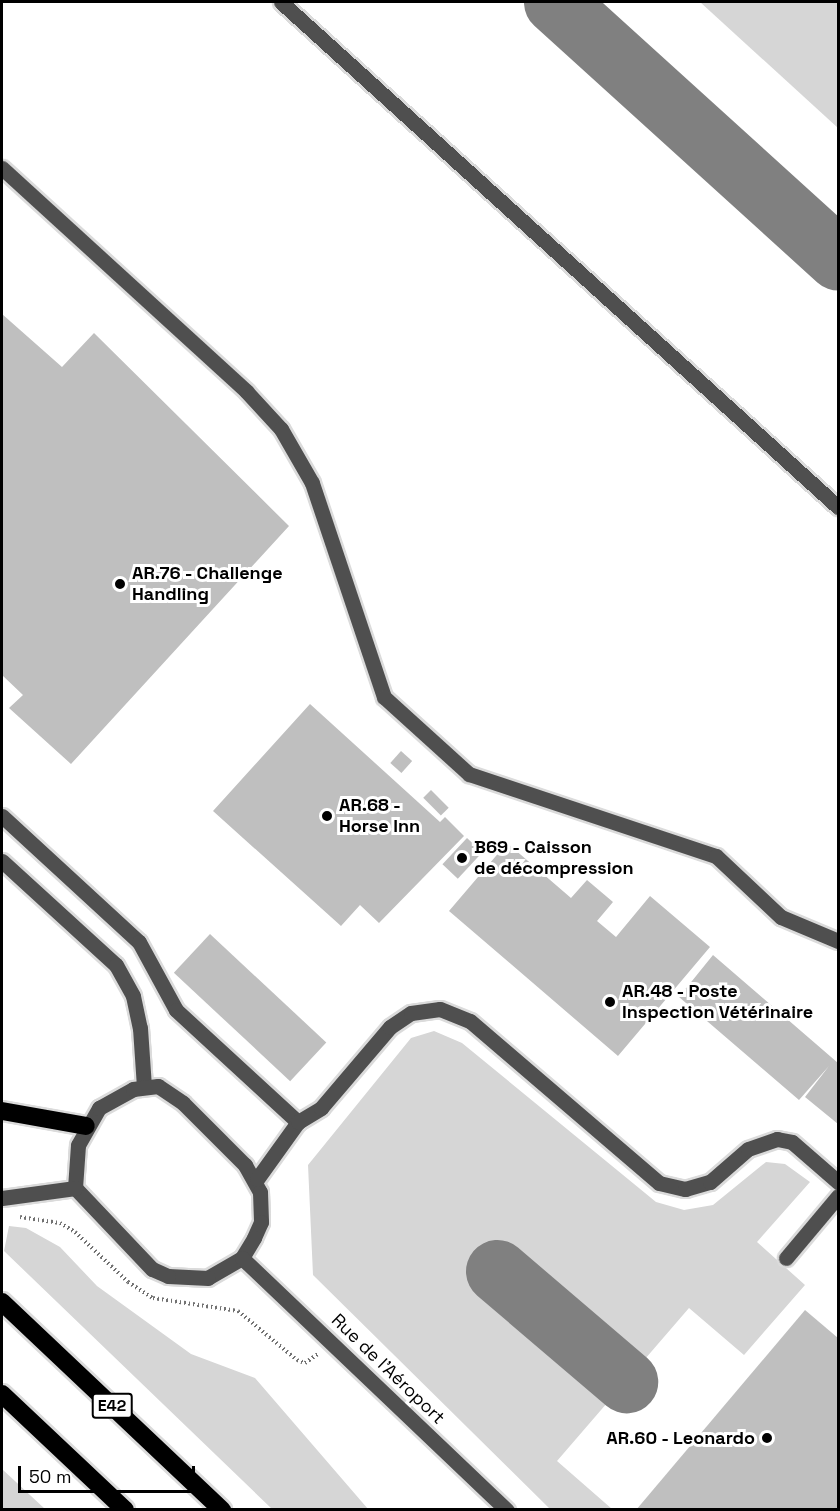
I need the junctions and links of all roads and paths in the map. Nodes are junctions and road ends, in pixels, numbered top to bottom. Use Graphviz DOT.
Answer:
graph roads {
  1 [pos="281,2"];
  2 [pos="2,168"];
  3 [pos="838,507"];
  4 [pos="2,816"];
  5 [pos="2,861"];
  6 [pos="838,941"];
  7 [pos="144,1086"];
  8 [pos="2,1111"];
  9 [pos="298,1122"];
  10 [pos="86,1126"];
  11 [pos="257,1179"];
  12 [pos="838,1182"];
  13 [pos="75,1188"];
  14 [pos="838,1196"];
  15 [pos="2,1198"];
  16 [pos="242,1258"];
  17 [pos="786,1258"];
  18 [pos="2,1302"];
  19 [pos="2,1394"];
  20 [pos="2,1406"];
  21 [pos="23,1414"];
  22 [pos="125,1509"];
  23 [pos="222,1509"];
  24 [pos="507,1509"];
  1 -- 3 [label="street"];
  2 -- 6 [label="street"];
  4 -- 9 [label="street"];
  5 -- 7 [label="street"];
  7 -- 10 [label="street"];
  7 -- 11 [label="street"];
  8 -- 10 [label="highway"];
  9 -- 11 [label="street"];
  9 -- 12 [label="street"];
  10 -- 13 [label="street"];
  11 -- 16 [label="street"];
  13 -- 15 [label="street"];
  13 -- 16 [label="street"];
  14 -- 17 [label="street"];
  16 -- 24 [label="street, Rue de l'Aéroport"];
  18 -- 23 [label="highway, E42"];
  19 -- 21 [label="highway"];
  20 -- 21 [label="highway"];
  21 -- 22 [label="highway"];
}
